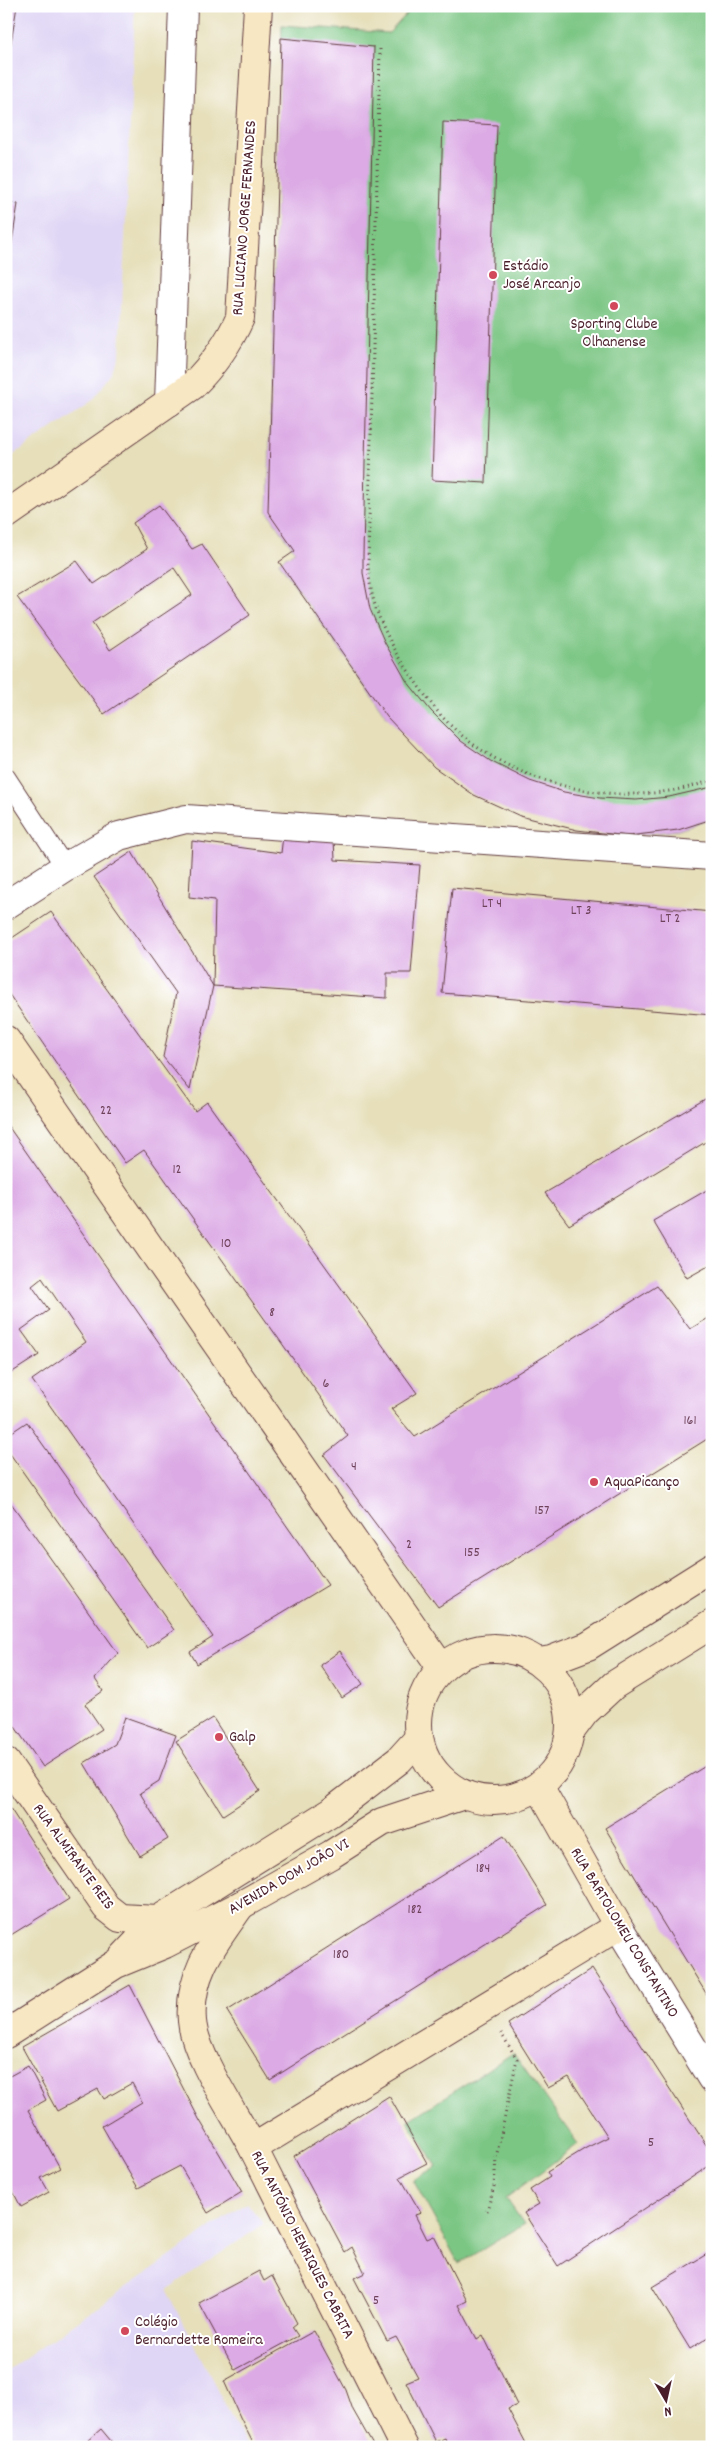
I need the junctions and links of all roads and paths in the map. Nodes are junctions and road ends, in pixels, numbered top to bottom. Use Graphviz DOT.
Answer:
graph roads {
  1 [pos="183,6"];
  2 [pos="258,6"];
  3 [pos="380,49"];
  4 [pos="169,402"];
  5 [pos="6,515"];
  6 [pos="6,777"];
  7 [pos="712,780"];
  8 [pos="712,856"];
  9 [pos="65,867"];
  10 [pos="6,905"];
  11 [pos="6,1040"];
  12 [pos="712,1568"];
  13 [pos="712,1624"];
  14 [pos="539,1662"];
  15 [pos="442,1667"];
  16 [pos="570,1732"];
  17 [pos="418,1739"];
  18 [pos="6,1762"];
  19 [pos="540,1786"];
  20 [pos="464,1795"];
  21 [pos="240,1905"];
  22 [pos="158,1920"];
  23 [pos="618,1926"];
  24 [pos="116,1964"];
  25 [pos="484,2008"];
  26 [pos="6,2034"];
  27 [pos="712,2079"];
  28 [pos="253,2148"];
  29 [pos="486,2211"];
  30 [pos="404,2447"];
  1 -- 4 [label="street"];
  2 -- 4 [label="street, RUA LUCIANO JORGE FERNANDES"];
  3 -- 7 [label="path"];
  4 -- 5 [label="street, RUA LUCIANO JORGE FERNANDES"];
  6 -- 9 [label="lane"];
  8 -- 9 [label="street"];
  9 -- 10 [label="street"];
  11 -- 15 [label="street"];
  12 -- 14 [label="street"];
  13 -- 16 [label="street"];
  14 -- 15 [label="street"];
  14 -- 16 [label="street"];
  15 -- 17 [label="street"];
  16 -- 19 [label="street"];
  17 -- 20 [label="street"];
  17 -- 22 [label="street, AVENIDA DOM JOÃO VI"];
  18 -- 22 [label="street, RUA ALMIRANTE REIS"];
  19 -- 20 [label="street"];
  19 -- 23 [label="street, RUA BARTOLOMEU CONSTANTINO"];
  20 -- 21 [label="street, AVENIDA DOM JOÃO VI"];
  21 -- 24 [label="street, AVENIDA DOM JOÃO VI"];
  21 -- 28 [label="street, RUA ANTÓNIO HENRIQUES CABRITA"];
  22 -- 24 [label="street, AVENIDA DOM JOÃO VI"];
  23 -- 25 [label="street"];
  23 -- 27 [label="street, RUA BARTOLOMEU CONSTANTINO"];
  24 -- 26 [label="street, AVENIDA DOM JOÃO VI"];
  25 -- 28 [label="street"];
  25 -- 29 [label="path"];
  28 -- 30 [label="street, RUA ANTÓNIO HENRIQUES CABRITA"];
}
